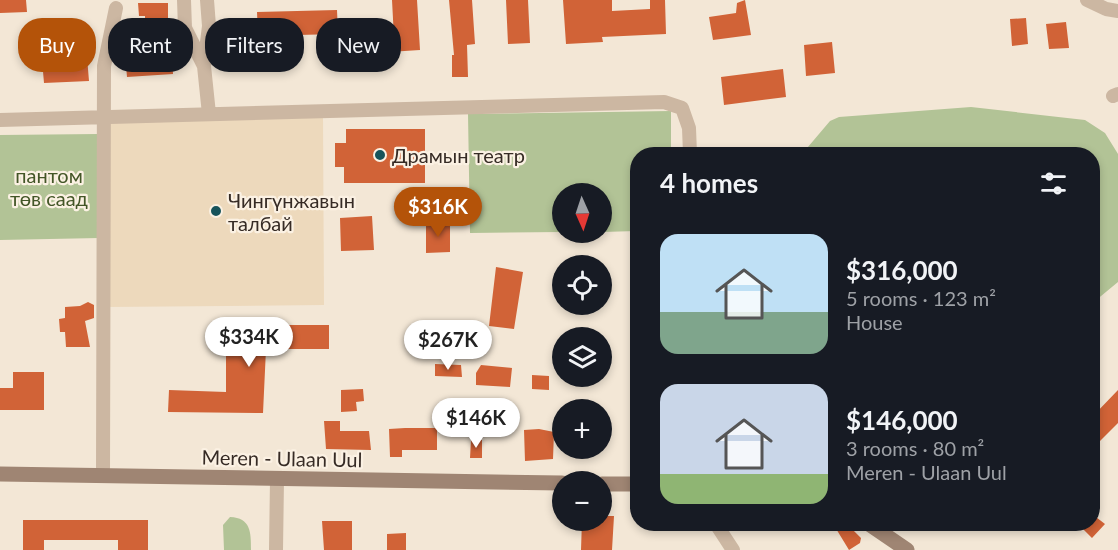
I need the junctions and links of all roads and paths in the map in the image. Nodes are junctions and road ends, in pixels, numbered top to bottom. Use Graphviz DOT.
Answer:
graph roads {
  1 [pos="184,0"];
  2 [pos="207,0"];
  3 [pos="1087,0"];
  4 [pos="116,8"];
  5 [pos="1118,11"];
  6 [pos="204,66"];
  7 [pos="209,114"];
  8 [pos="104,117"];
  9 [pos="0,120"];
  10 [pos="690,147"];
  11 [pos="0,474"];
  12 [pos="103,475"];
  13 [pos="277,480"];
  14 [pos="552,483"];
  15 [pos="612,484"];
  16 [pos="630,484"];
  17 [pos="721,531"];
  18 [pos="879,531"];
  19 [pos="276,550"];
  20 [pos="733,550"];
  21 [pos="907,550"];
  1 -- 6 [label="street"];
  2 -- 6 [label="street"];
  3 -- 5 [label="street"];
  4 -- 8 [label="street"];
  6 -- 7 [label="street"];
  7 -- 8 [label="street"];
  7 -- 10 [label="street"];
  8 -- 9 [label="street"];
  8 -- 12 [label="street"];
  11 -- 12 [label="street, Meren - Ulaan Uul"];
  12 -- 13 [label="street, Meren - Ulaan Uul"];
  13 -- 14 [label="street, Meren - Ulaan Uul"];
  13 -- 19 [label="street"];
  15 -- 16 [label="street"];
  17 -- 20 [label="street"];
  18 -- 21 [label="street"];
}
